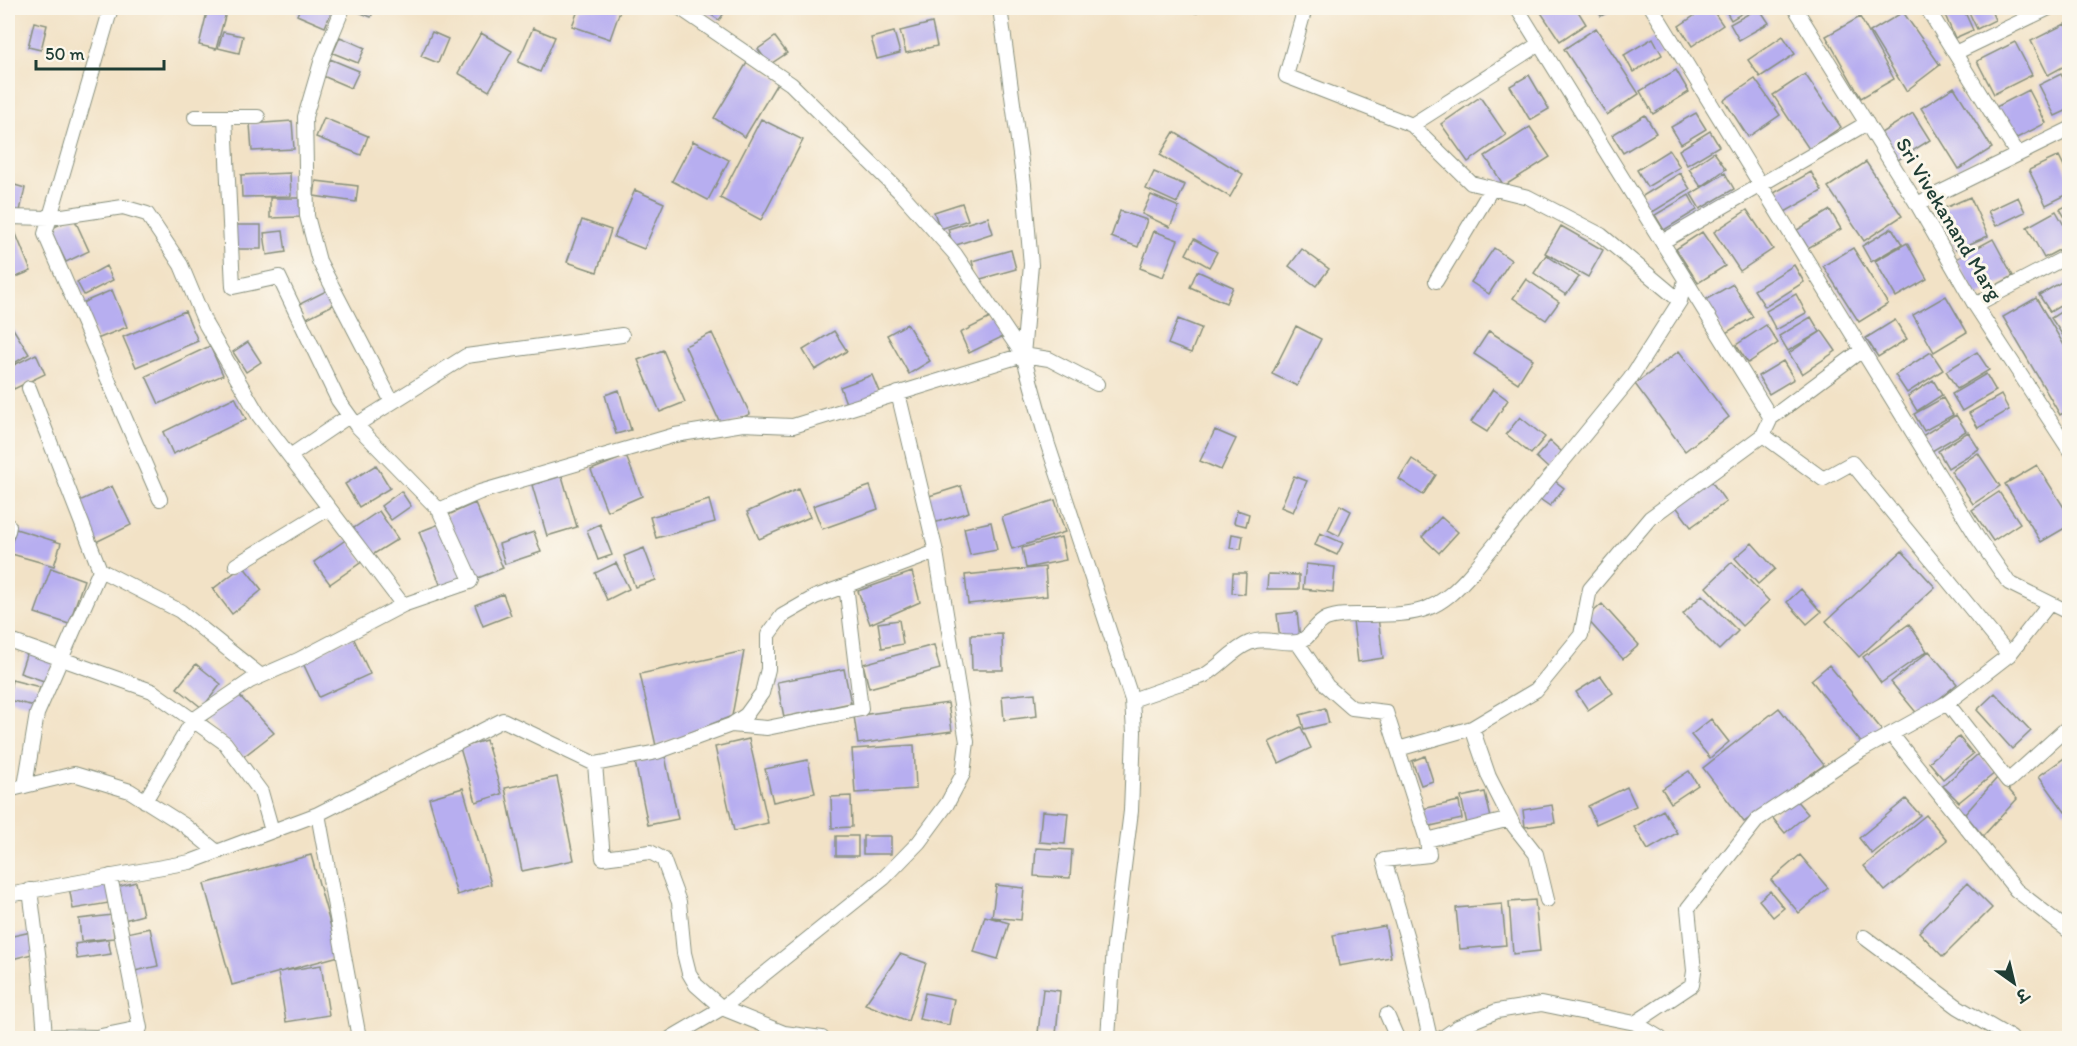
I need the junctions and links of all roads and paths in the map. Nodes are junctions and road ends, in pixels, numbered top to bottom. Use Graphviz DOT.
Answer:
graph roads {
  1 [pos="111,8"];
  2 [pos="343,8"];
  3 [pos="680,8"];
  4 [pos="1000,8"];
  5 [pos="1305,8"];
  6 [pos="1517,8"];
  7 [pos="1652,8"];
  8 [pos="1795,8"];
  9 [pos="1927,8"];
  10 [pos="2049,8"];
  11 [pos="1539,44"];
  12 [pos="1955,53"];
  13 [pos="195,117"];
  14 [pos="225,117"];
  15 [pos="258,117"];
  16 [pos="1867,123"];
  17 [pos="1412,125"];
  18 [pos="2070,129"];
  19 [pos="2017,154"];
  20 [pos="1761,185"];
  21 [pos="1492,188"];
  22 [pos="1917,204"];
  23 [pos="8,217"];
  24 [pos="49,218"];
  25 [pos="1662,242"];
  26 [pos="2070,255"];
  27 [pos="1686,280"];
  28 [pos="1436,281"];
  29 [pos="1680,301"];
  30 [pos="1975,305"];
  31 [pos="622,335"];
  32 [pos="1862,350"];
  33 [pos="1023,355"];
  34 [pos="1097,384"];
  35 [pos="29,388"];
  36 [pos="898,393"];
  37 [pos="392,402"];
  38 [pos="1771,418"];
  39 [pos="353,421"];
  40 [pos="1763,435"];
  41 [pos="2070,451"];
  42 [pos="290,456"];
  43 [pos="159,498"];
  44 [pos="329,508"];
  45 [pos="439,510"];
  46 [pos="936,552"];
  47 [pos="236,565"];
  48 [pos="100,570"];
  49 [pos="846,585"];
  50 [pos="2049,604"];
  51 [pos="403,605"];
  52 [pos="2070,613"];
  53 [pos="8,640"];
  54 [pos="1297,642"];
  55 [pos="2009,655"];
  56 [pos="62,658"];
  57 [pos="261,676"];
  58 [pos="1132,700"];
  59 [pos="1947,703"];
  60 [pos="193,720"];
  61 [pos="731,725"];
  62 [pos="1472,728"];
  63 [pos="2070,729"];
  64 [pos="1892,735"];
  65 [pos="1398,749"];
  66 [pos="594,764"];
  67 [pos="25,786"];
  68 [pos="8,790"];
  69 [pos="145,801"];
  70 [pos="318,814"];
  71 [pos="1510,819"];
  72 [pos="272,831"];
  73 [pos="1427,840"];
  74 [pos="217,852"];
  75 [pos="110,876"];
  76 [pos="30,890"];
  77 [pos="8,894"];
  78 [pos="1547,900"];
  79 [pos="2070,932"];
  80 [pos="1864,937"];
  81 [pos="722,1008"];
  82 [pos="1387,1015"];
  83 [pos="1635,1023"];
  84 [pos="45,1037"];
  85 [pos="359,1038"];
  86 [pos="671,1038"];
  87 [pos="822,1038"];
  88 [pos="1108,1038"];
  89 [pos="1397,1038"];
  90 [pos="1430,1038"];
  91 [pos="1442,1038"];
  92 [pos="1660,1038"];
  93 [pos="2011,1038"];
  1 -- 24 [label="street"];
  2 -- 37 [label="street"];
  3 -- 33 [label="street"];
  4 -- 33 [label="street"];
  5 -- 17 [label="street"];
  6 -- 11 [label="street"];
  7 -- 20 [label="street"];
  8 -- 16 [label="street, Sri Vivekanand Marg"];
  9 -- 12 [label="street"];
  10 -- 12 [label="street"];
  11 -- 17 [label="street"];
  11 -- 25 [label="street"];
  12 -- 19 [label="street"];
  13 -- 14 [label="street"];
  14 -- 15 [label="street"];
  14 -- 39 [label="street"];
  16 -- 20 [label="street"];
  16 -- 22 [label="street, Sri Vivekanand Marg"];
  17 -- 21 [label="street"];
  18 -- 19 [label="street"];
  19 -- 22 [label="street"];
  20 -- 25 [label="street"];
  20 -- 32 [label="street"];
  21 -- 28 [label="street"];
  21 -- 29 [label="street"];
  22 -- 30 [label="street, Sri Vivekanand Marg"];
  23 -- 24 [label="street"];
  24 -- 42 [label="street"];
  24 -- 43 [label="street"];
  25 -- 27 [label="street"];
  26 -- 30 [label="street"];
  27 -- 29 [label="street"];
  27 -- 38 [label="street"];
  29 -- 54 [label="street"];
  30 -- 41 [label="street, Sri Vivekanand Marg"];
  31 -- 37 [label="street"];
  32 -- 38 [label="street"];
  32 -- 50 [label="street"];
  33 -- 34 [label="street"];
  33 -- 36 [label="street"];
  33 -- 58 [label="street"];
  35 -- 48 [label="street"];
  36 -- 45 [label="street"];
  36 -- 46 [label="street"];
  37 -- 39 [label="street"];
  38 -- 40 [label="street"];
  39 -- 42 [label="street"];
  39 -- 45 [label="street"];
  40 -- 55 [label="street"];
  40 -- 62 [label="street"];
  42 -- 44 [label="street"];
  44 -- 47 [label="street"];
  44 -- 51 [label="street"];
  45 -- 51 [label="street"];
  46 -- 49 [label="street"];
  46 -- 81 [label="street"];
  48 -- 56 [label="street"];
  48 -- 57 [label="street"];
  49 -- 61 [label="street"];
  49 -- 61 [label="street"];
  50 -- 52 [label="street"];
  50 -- 55 [label="street"];
  51 -- 57 [label="street"];
  53 -- 56 [label="street"];
  54 -- 58 [label="street"];
  54 -- 65 [label="street"];
  55 -- 59 [label="street"];
  56 -- 60 [label="street"];
  56 -- 67 [label="street"];
  57 -- 60 [label="street"];
  58 -- 88 [label="street"];
  59 -- 63 [label="street"];
  59 -- 64 [label="street"];
  60 -- 69 [label="street"];
  60 -- 72 [label="street"];
  61 -- 66 [label="street"];
  62 -- 65 [label="street"];
  62 -- 71 [label="street"];
  64 -- 79 [label="street"];
  64 -- 83 [label="street"];
  65 -- 73 [label="street"];
  66 -- 70 [label="street"];
  66 -- 81 [label="street"];
  67 -- 68 [label="street"];
  67 -- 69 [label="street"];
  69 -- 74 [label="street"];
  70 -- 72 [label="street"];
  70 -- 85 [label="street"];
  71 -- 73 [label="street"];
  71 -- 78 [label="street"];
  72 -- 74 [label="street"];
  73 -- 90 [label="street"];
  74 -- 75 [label="street"];
  75 -- 76 [label="street"];
  75 -- 84 [label="street"];
  76 -- 77 [label="street"];
  76 -- 84 [label="street"];
  80 -- 93 [label="street"];
  81 -- 86 [label="street"];
  81 -- 87 [label="street"];
  82 -- 89 [label="street"];
  83 -- 91 [label="street"];
  83 -- 92 [label="street"];
}
